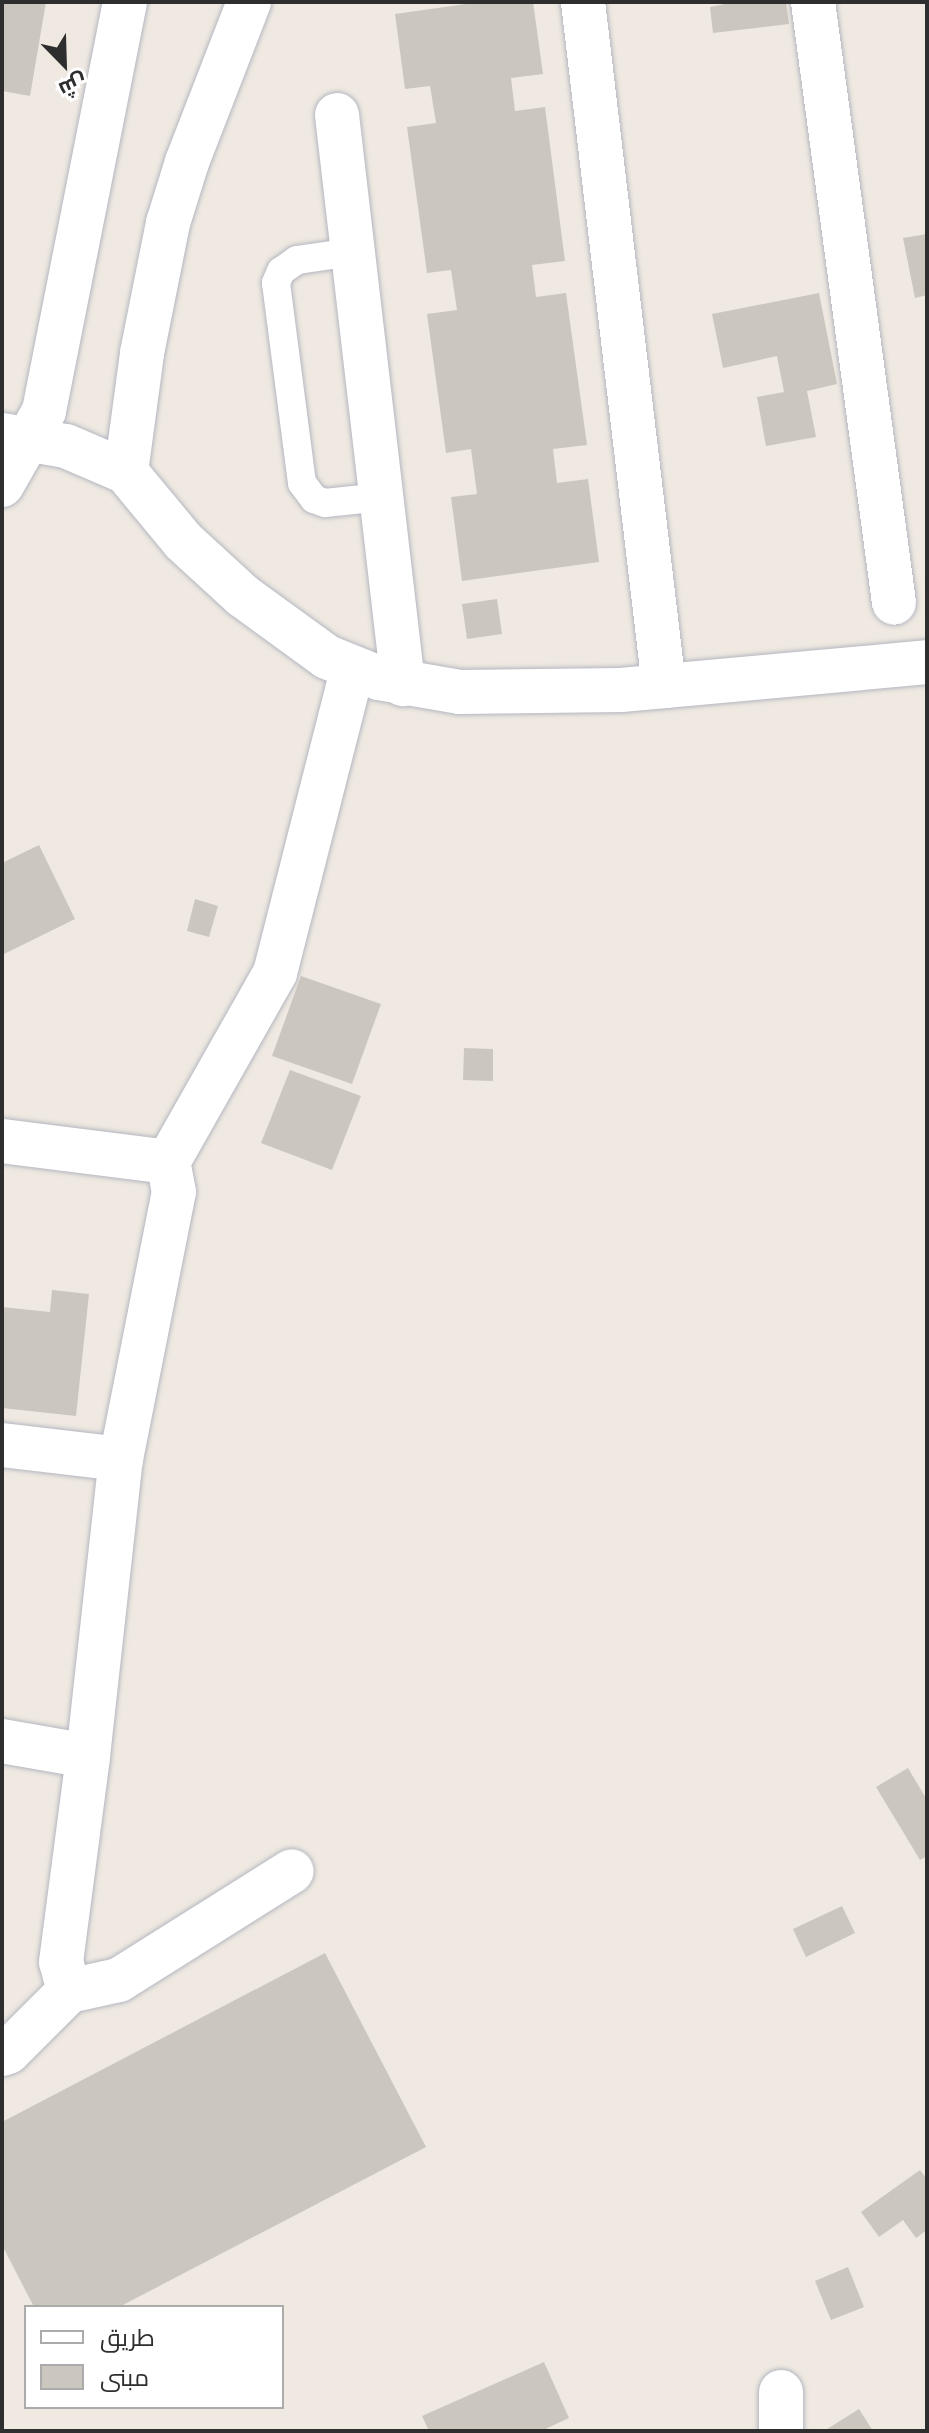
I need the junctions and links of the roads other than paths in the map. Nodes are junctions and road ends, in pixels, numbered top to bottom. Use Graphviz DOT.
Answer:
graph roads {
  1 [pos="125,2"];
  2 [pos="249,2"];
  3 [pos="583,2"];
  4 [pos="813,2"];
  5 [pos="337,115"];
  6 [pos="352,252"];
  7 [pos="16,437"];
  8 [pos="126,472"];
  9 [pos="2,485"];
  10 [pos="382,497"];
  11 [pos="894,603"];
  12 [pos="927,662"];
  13 [pos="353,668"];
  14 [pos="403,684"];
  15 [pos="664,686"];
  16 [pos="2,1141"];
  17 [pos="168,1162"];
  18 [pos="2,1445"];
  19 [pos="121,1459"];
  20 [pos="2,1741"];
  21 [pos="88,1756"];
  22 [pos="292,1871"];
  23 [pos="69,1991"];
  24 [pos="2,2054"];
  1 -- 7 [label="street"];
  2 -- 8 [label="street"];
  3 -- 15 [label="street"];
  4 -- 11 [label="street"];
  5 -- 6 [label="street"];
  6 -- 10 [label="street"];
  6 -- 10 [label="lane"];
  7 -- 8 [label="street"];
  7 -- 9 [label="street"];
  8 -- 13 [label="street"];
  10 -- 14 [label="street"];
  12 -- 15 [label="street"];
  13 -- 14 [label="street"];
  13 -- 17 [label="street"];
  14 -- 15 [label="street"];
  16 -- 17 [label="street"];
  17 -- 19 [label="street"];
  18 -- 19 [label="street"];
  19 -- 21 [label="street"];
  20 -- 21 [label="street"];
  21 -- 23 [label="street"];
  22 -- 23 [label="street"];
  23 -- 24 [label="street"];
}
